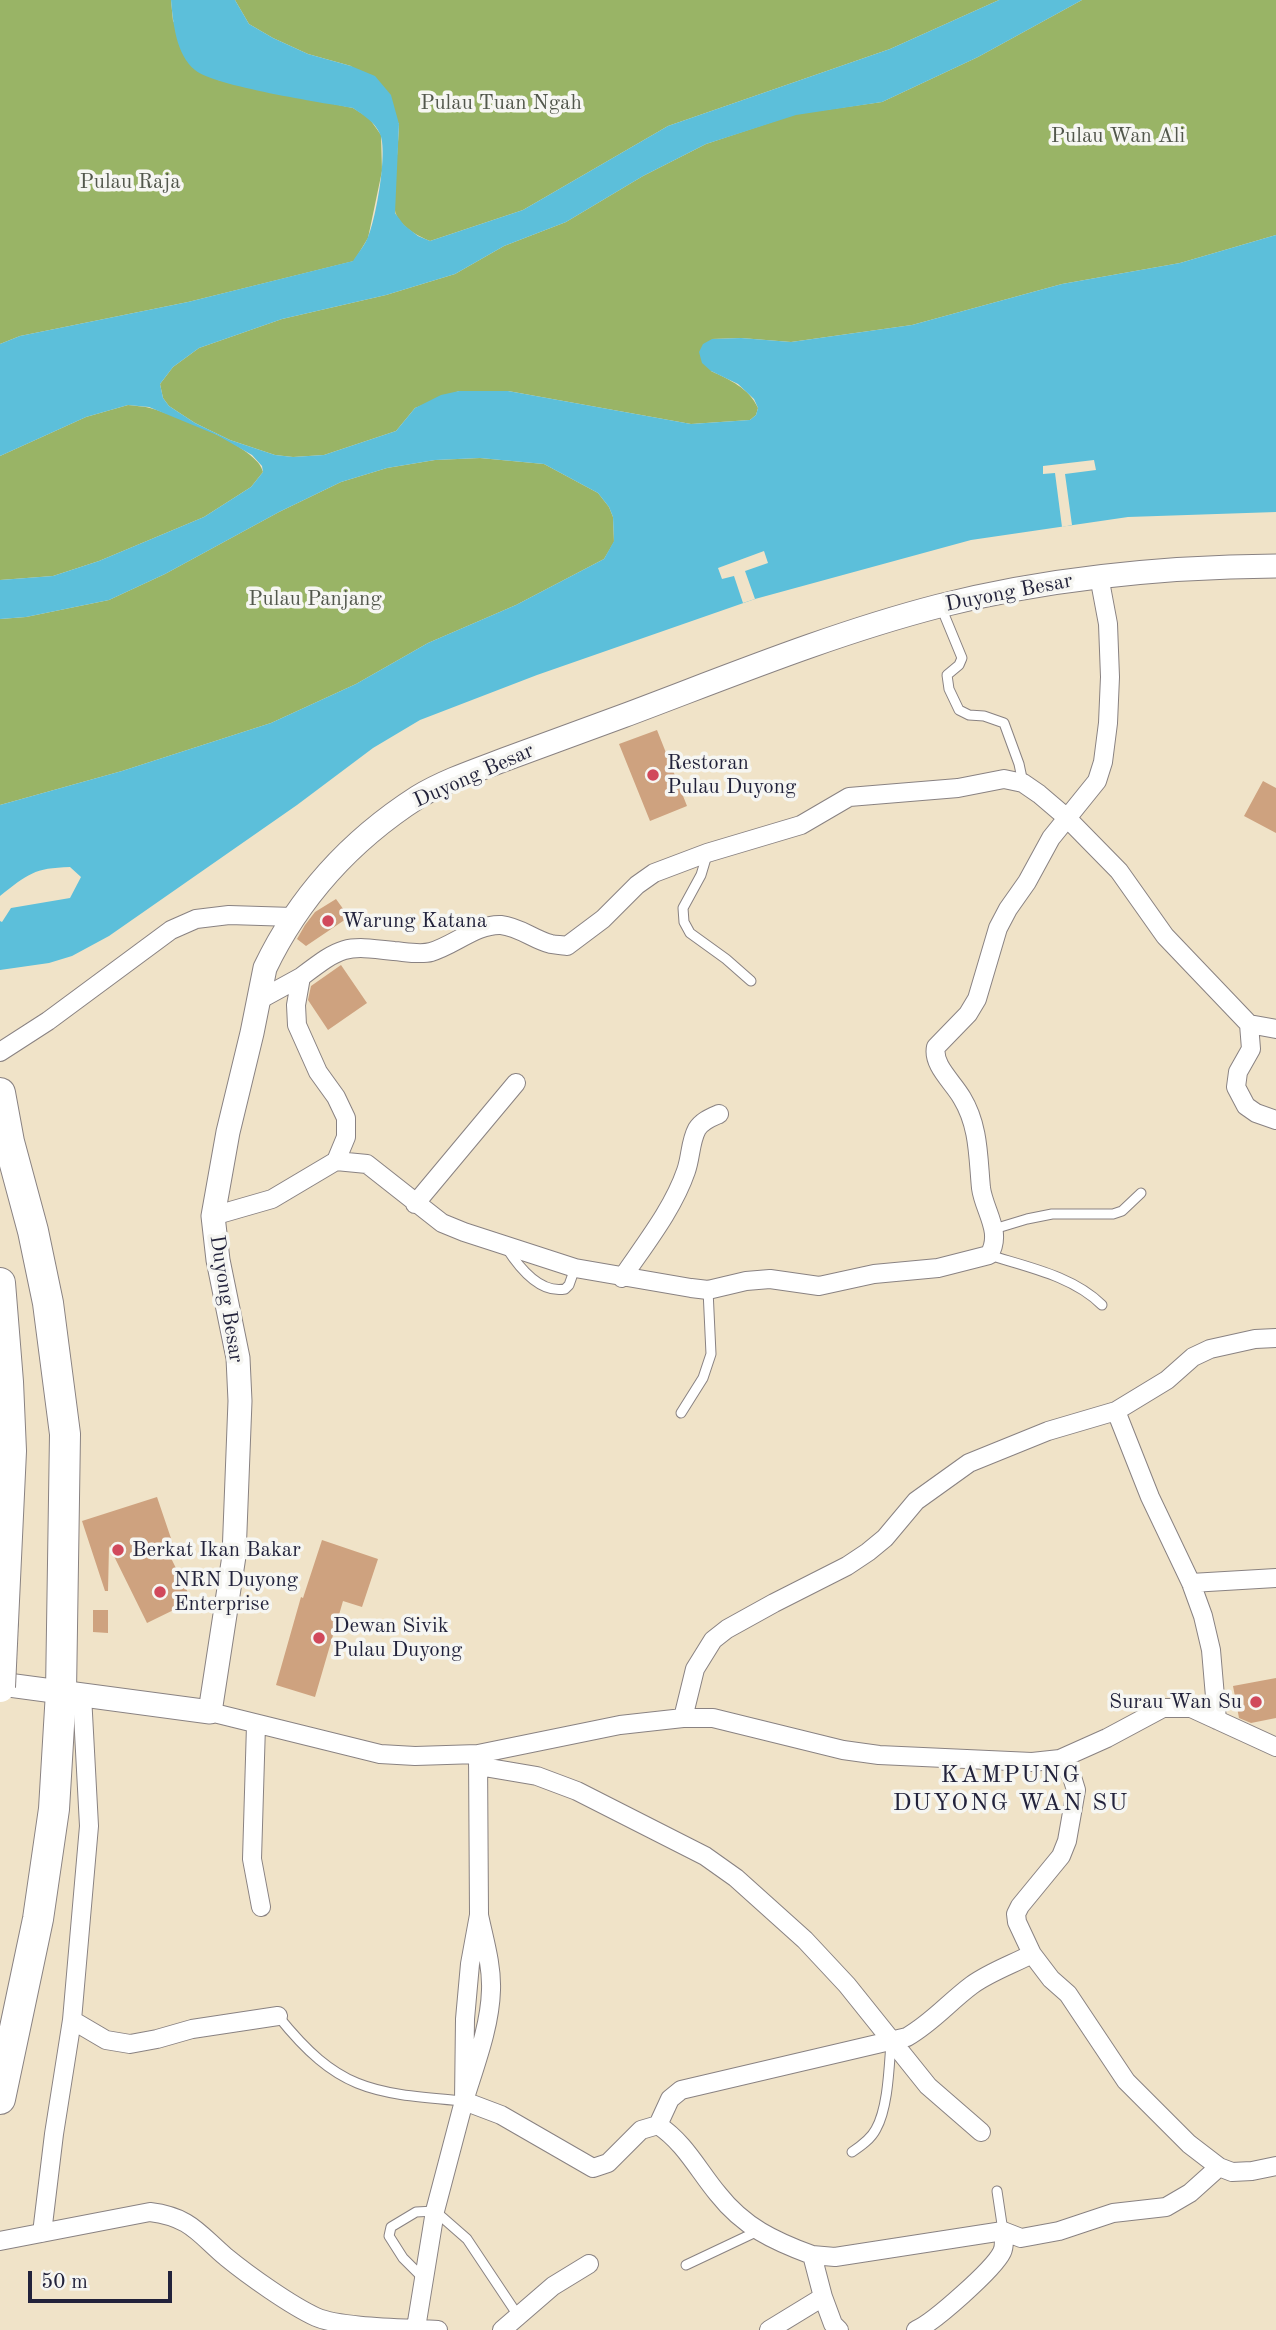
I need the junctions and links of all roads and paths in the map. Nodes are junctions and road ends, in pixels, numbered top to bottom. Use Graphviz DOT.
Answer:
graph roads {
  1 [pos="1276,566"];
  2 [pos="1099,576"];
  3 [pos="941,606"];
  4 [pos="1023,783"];
  5 [pos="1066,817"];
  6 [pos="707,853"];
  7 [pos="293,917"];
  8 [pos="301,977"];
  9 [pos="751,981"];
  10 [pos="259,1000"];
  11 [pos="1249,1024"];
  12 [pos="1276,1029"];
  13 [pos="0,1052"];
  14 [pos="516,1083"];
  15 [pos="0,1093"];
  16 [pos="719,1114"];
  17 [pos="1276,1120"];
  18 [pos="336,1161"];
  19 [pos="1141,1193"];
  20 [pos="415,1204"];
  21 [pos="213,1216"];
  22 [pos="994,1229"];
  23 [pos="505,1246"];
  24 [pos="989,1255"];
  25 [pos="575,1268"];
  26 [pos="622,1278"];
  27 [pos="0,1283"];
  28 [pos="708,1290"];
  29 [pos="1102,1305"];
  30 [pos="1276,1338"];
  31 [pos="1116,1411"];
  32 [pos="681,1413"];
  33 [pos="1276,1578"];
  34 [pos="1191,1583"];
  35 [pos="0,1685"];
  36 [pos="71,1694"];
  37 [pos="210,1712"];
  38 [pos="682,1718"];
  39 [pos="1217,1720"];
  40 [pos="256,1725"];
  41 [pos="1276,1747"];
  42 [pos="1060,1759"];
  43 [pos="478,1760"];
  44 [pos="261,1907"];
  45 [pos="1032,1954"];
  46 [pos="278,2016"];
  47 [pos="72,2020"];
  48 [pos="892,2041"];
  49 [pos="0,2099"];
  50 [pos="464,2101"];
  51 [pos="658,2125"];
  52 [pos="981,2133"];
  53 [pos="852,2152"];
  54 [pos="1276,2166"];
  55 [pos="1219,2167"];
  56 [pos="997,2191"];
  57 [pos="435,2211"];
  58 [pos="758,2231"];
  59 [pos="1003,2231"];
  60 [pos="42,2233"];
  61 [pos="0,2241"];
  62 [pos="812,2255"];
  63 [pos="589,2264"];
  64 [pos="686,2265"];
  65 [pos="425,2280"];
  66 [pos="824,2297"];
  67 [pos="519,2318"];
  68 [pos="416,2329"];
  69 [pos="438,2330"];
  70 [pos="502,2330"];
  71 [pos="769,2330"];
  72 [pos="839,2330"];
  73 [pos="916,2330"];
  1 -- 2 [label="street, Duyong Besar"];
  2 -- 3 [label="street, Duyong Besar"];
  2 -- 5 [label="street"];
  3 -- 4 [label="lane"];
  3 -- 7 [label="street, Duyong Besar"];
  4 -- 5 [label="street"];
  4 -- 6 [label="street"];
  5 -- 11 [label="street"];
  5 -- 22 [label="street"];
  6 -- 8 [label="street"];
  6 -- 9 [label="lane"];
  7 -- 10 [label="street, Duyong Besar"];
  7 -- 13 [label="street"];
  8 -- 10 [label="street"];
  8 -- 18 [label="street"];
  10 -- 21 [label="street, Duyong Besar"];
  11 -- 12 [label="street"];
  11 -- 17 [label="street"];
  14 -- 20 [label="street"];
  15 -- 36 [label="highway"];
  16 -- 26 [label="street"];
  18 -- 20 [label="street"];
  18 -- 21 [label="street"];
  19 -- 22 [label="lane"];
  20 -- 23 [label="street"];
  21 -- 37 [label="street, Duyong Besar"];
  22 -- 24 [label="street"];
  23 -- 25 [label="street"];
  23 -- 25 [label="lane"];
  24 -- 28 [label="street"];
  24 -- 29 [label="lane"];
  25 -- 26 [label="street"];
  26 -- 28 [label="street"];
  27 -- 35 [label="highway, bridge"];
  28 -- 32 [label="lane"];
  30 -- 31 [label="street"];
  31 -- 34 [label="street"];
  31 -- 38 [label="street"];
  33 -- 34 [label="street"];
  34 -- 39 [label="street"];
  35 -- 36 [label="street"];
  36 -- 37 [label="street"];
  36 -- 47 [label="street"];
  36 -- 49 [label="highway"];
  37 -- 40 [label="street"];
  38 -- 42 [label="street"];
  38 -- 43 [label="street"];
  39 -- 41 [label="street"];
  39 -- 42 [label="street"];
  40 -- 43 [label="street"];
  40 -- 44 [label="street"];
  42 -- 45 [label="street"];
  43 -- 48 [label="street"];
  43 -- 50 [label="street"];
  45 -- 48 [label="street"];
  45 -- 55 [label="street"];
  46 -- 47 [label="street"];
  46 -- 50 [label="lane"];
  47 -- 60 [label="street"];
  48 -- 51 [label="street"];
  48 -- 52 [label="street"];
  48 -- 53 [label="lane"];
  50 -- 51 [label="street"];
  50 -- 57 [label="street"];
  51 -- 58 [label="street"];
  54 -- 55 [label="street"];
  55 -- 59 [label="street"];
  56 -- 59 [label="lane"];
  57 -- 65 [label="street"];
  57 -- 65 [label="lane"];
  57 -- 67 [label="lane"];
  58 -- 62 [label="street"];
  58 -- 64 [label="lane"];
  59 -- 62 [label="street"];
  59 -- 73 [label="street"];
  60 -- 61 [label="street"];
  60 -- 68 [label="street"];
  62 -- 66 [label="street"];
  63 -- 67 [label="street"];
  65 -- 68 [label="street"];
  66 -- 71 [label="street"];
  66 -- 72 [label="street"];
  67 -- 70 [label="street"];
  68 -- 69 [label="street"];
}
